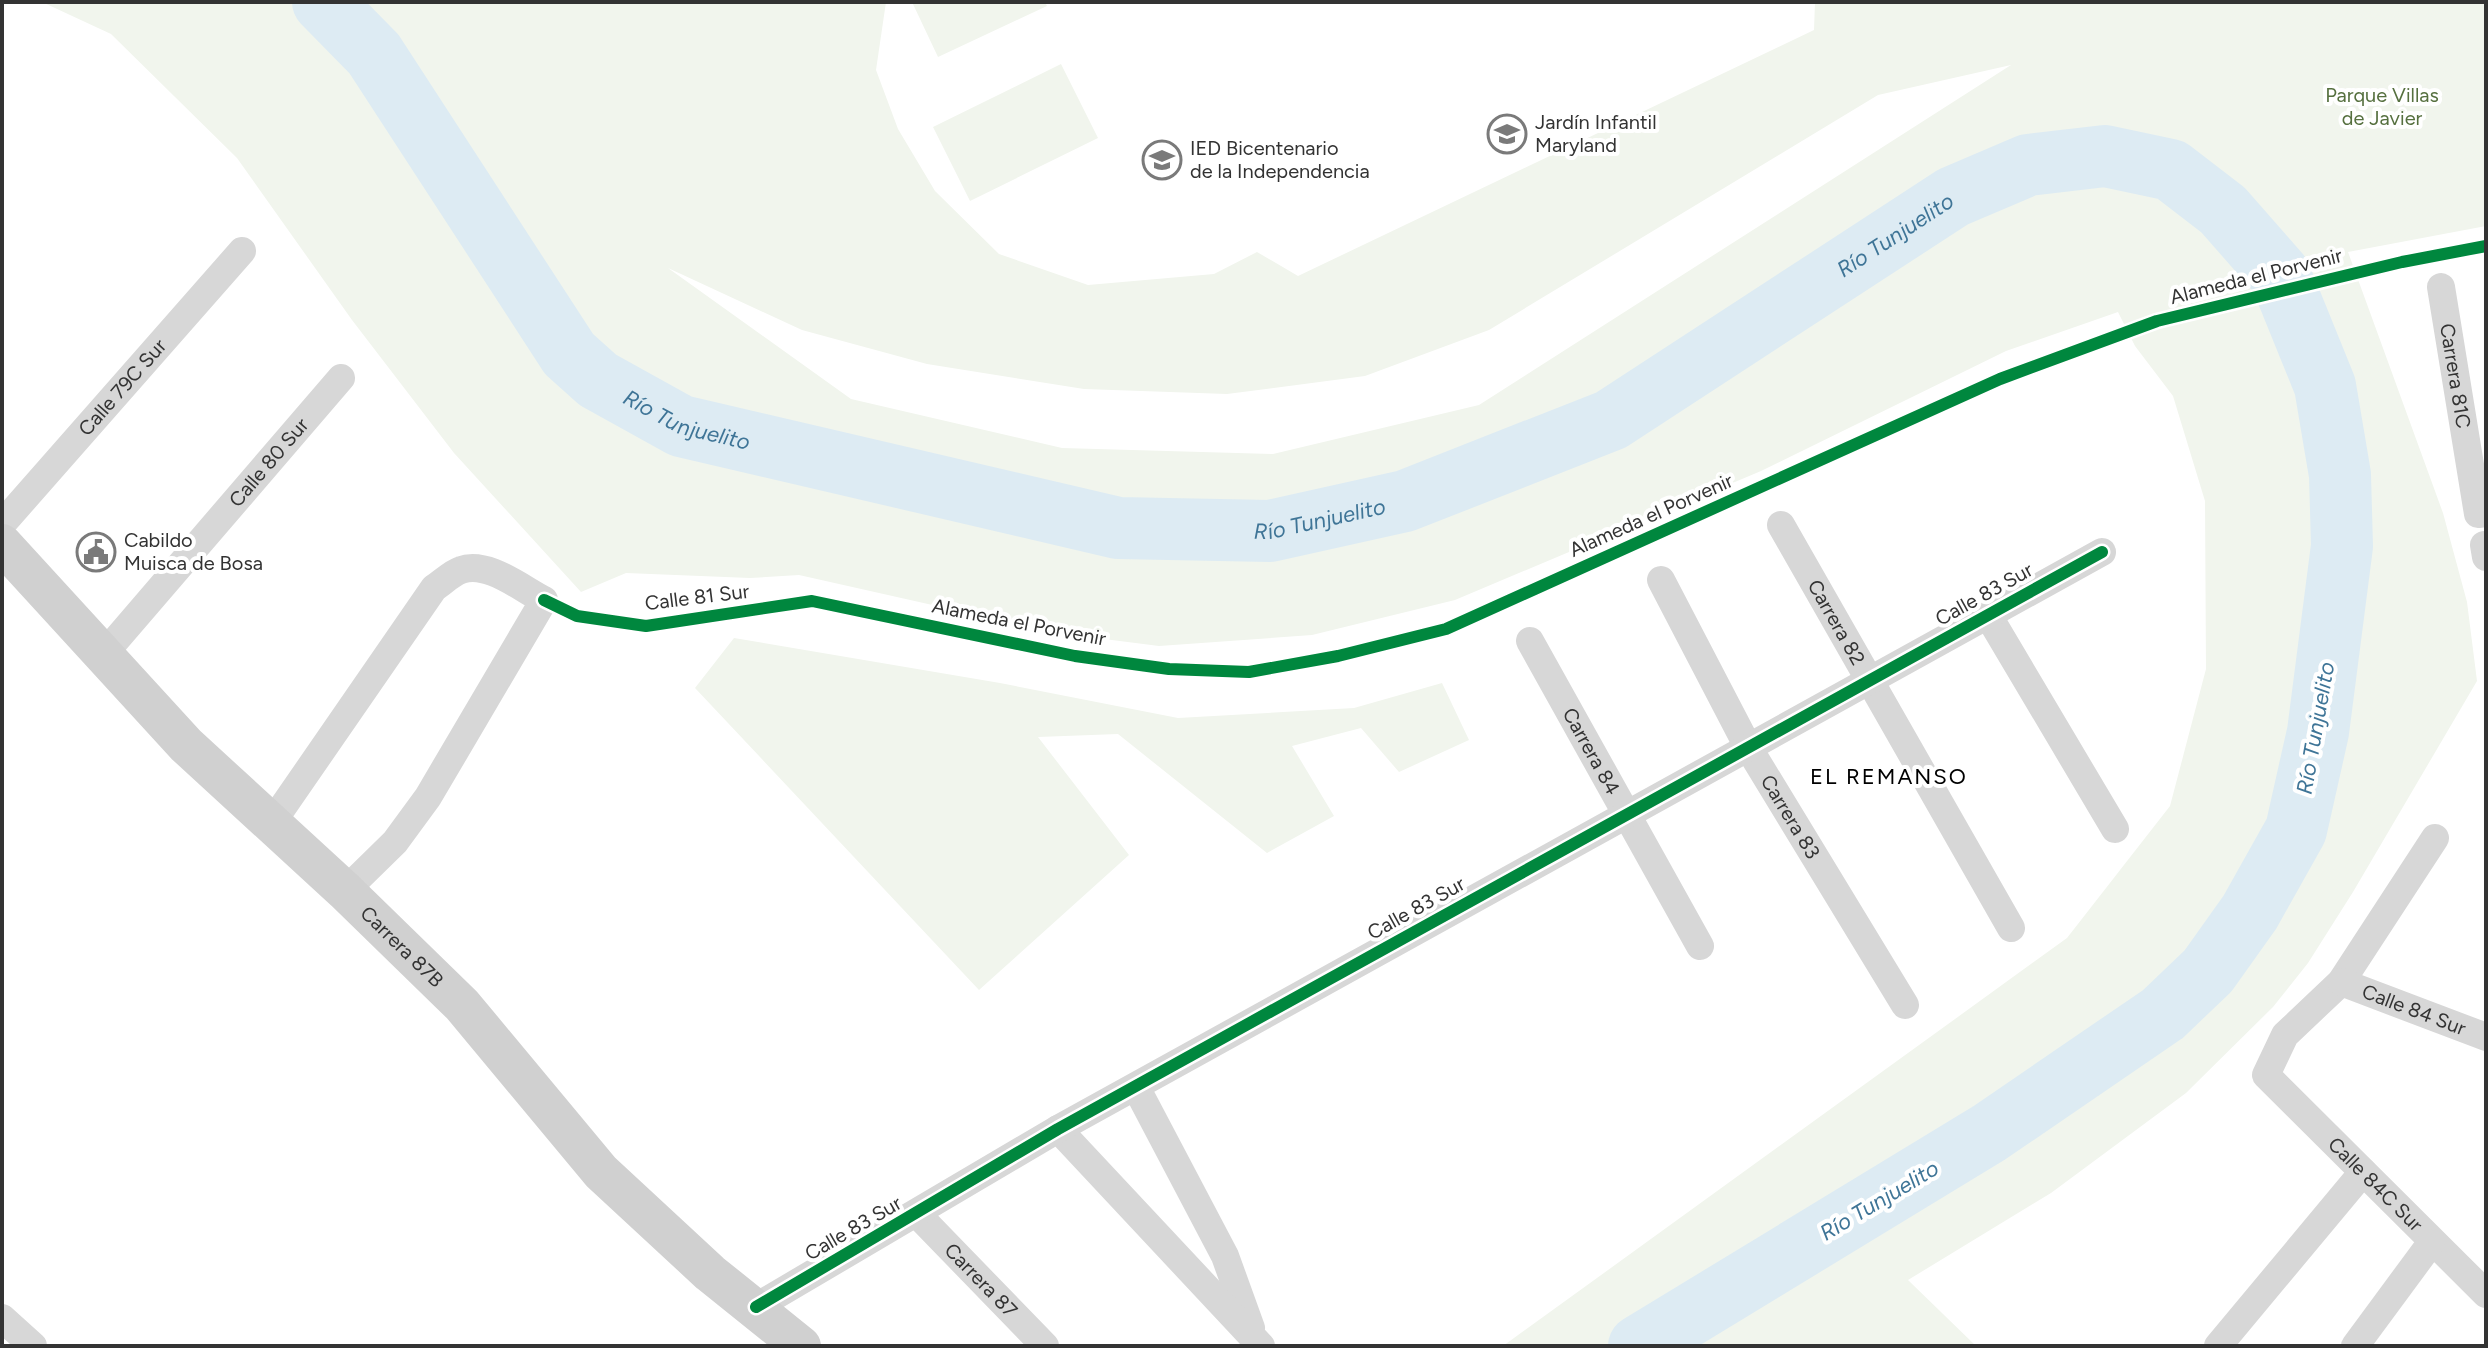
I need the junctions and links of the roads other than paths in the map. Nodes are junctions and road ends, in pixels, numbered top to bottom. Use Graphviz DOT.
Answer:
graph roads {
  1 [pos="242,251"];
  2 [pos="2441,287"];
  3 [pos="341,378"];
  4 [pos="2482,513"];
  5 [pos="2,524"];
  6 [pos="1781,525"];
  7 [pos="2,544"];
  8 [pos="2102,552"];
  9 [pos="1661,580"];
  10 [pos="1988,615"];
  11 [pos="1530,641"];
  12 [pos="103,655"];
  13 [pos="1868,681"];
  14 [pos="1748,747"];
  15 [pos="1625,814"];
  16 [pos="271,824"];
  17 [pos="2115,829"];
  18 [pos="2435,838"];
  19 [pos="345,891"];
  20 [pos="2011,928"];
  21 [pos="1700,946"];
  22 [pos="2341,982"];
  23 [pos="1905,1005"];
  24 [pos="2486,1037"];
  25 [pos="1136,1087"];
  26 [pos="1058,1129"];
  27 [pos="2363,1172"];
  28 [pos="917,1214"];
  29 [pos="2431,1243"];
  30 [pos="2486,1294"];
  31 [pos="756,1307"];
  32 [pos="2,1318"];
  33 [pos="1258,1343"];
  34 [pos="33,1346"];
  35 [pos="801,1346"];
  36 [pos="1045,1346"];
  37 [pos="2218,1346"];
  38 [pos="2355,1346"];
  1 -- 5 [label="street, Calle 79C Sur"];
  2 -- 4 [label="street, Carrera 81C"];
  3 -- 12 [label="street, Calle 80 Sur"];
  6 -- 13 [label="street, Carrera 82"];
  7 -- 12 [label="street, Carrera 87B"];
  8 -- 10 [label="street, Calle 83 Sur"];
  9 -- 14 [label="street, Carrera 83"];
  10 -- 13 [label="street, Calle 83 Sur"];
  10 -- 17 [label="street"];
  11 -- 15 [label="street, Carrera 84"];
  12 -- 16 [label="street, Carrera 87B"];
  13 -- 14 [label="street, Calle 83 Sur"];
  13 -- 20 [label="street, Carrera 82"];
  14 -- 15 [label="street, Calle 83 Sur"];
  14 -- 23 [label="street, Carrera 83"];
  15 -- 21 [label="street, Carrera 84"];
  15 -- 25 [label="street, Calle 83 Sur"];
  16 -- 19 [label="street, Carrera 87B"];
  16 -- 19 [label="street"];
  18 -- 22 [label="street"];
  19 -- 31 [label="street, Carrera 87B"];
  22 -- 24 [label="street, Calle 84 Sur"];
  22 -- 27 [label="street, Calle 84C Sur"];
  25 -- 26 [label="street, Calle 83 Sur"];
  25 -- 33 [label="street"];
  26 -- 28 [label="street, Calle 83 Sur"];
  26 -- 33 [label="street"];
  27 -- 29 [label="street, Calle 84C Sur"];
  27 -- 37 [label="street"];
  28 -- 31 [label="street, Calle 83 Sur"];
  28 -- 36 [label="street, Carrera 87"];
  29 -- 30 [label="street, Calle 84C Sur"];
  29 -- 38 [label="street"];
  31 -- 35 [label="street, Carrera 87B"];
  32 -- 34 [label="street"];
}
